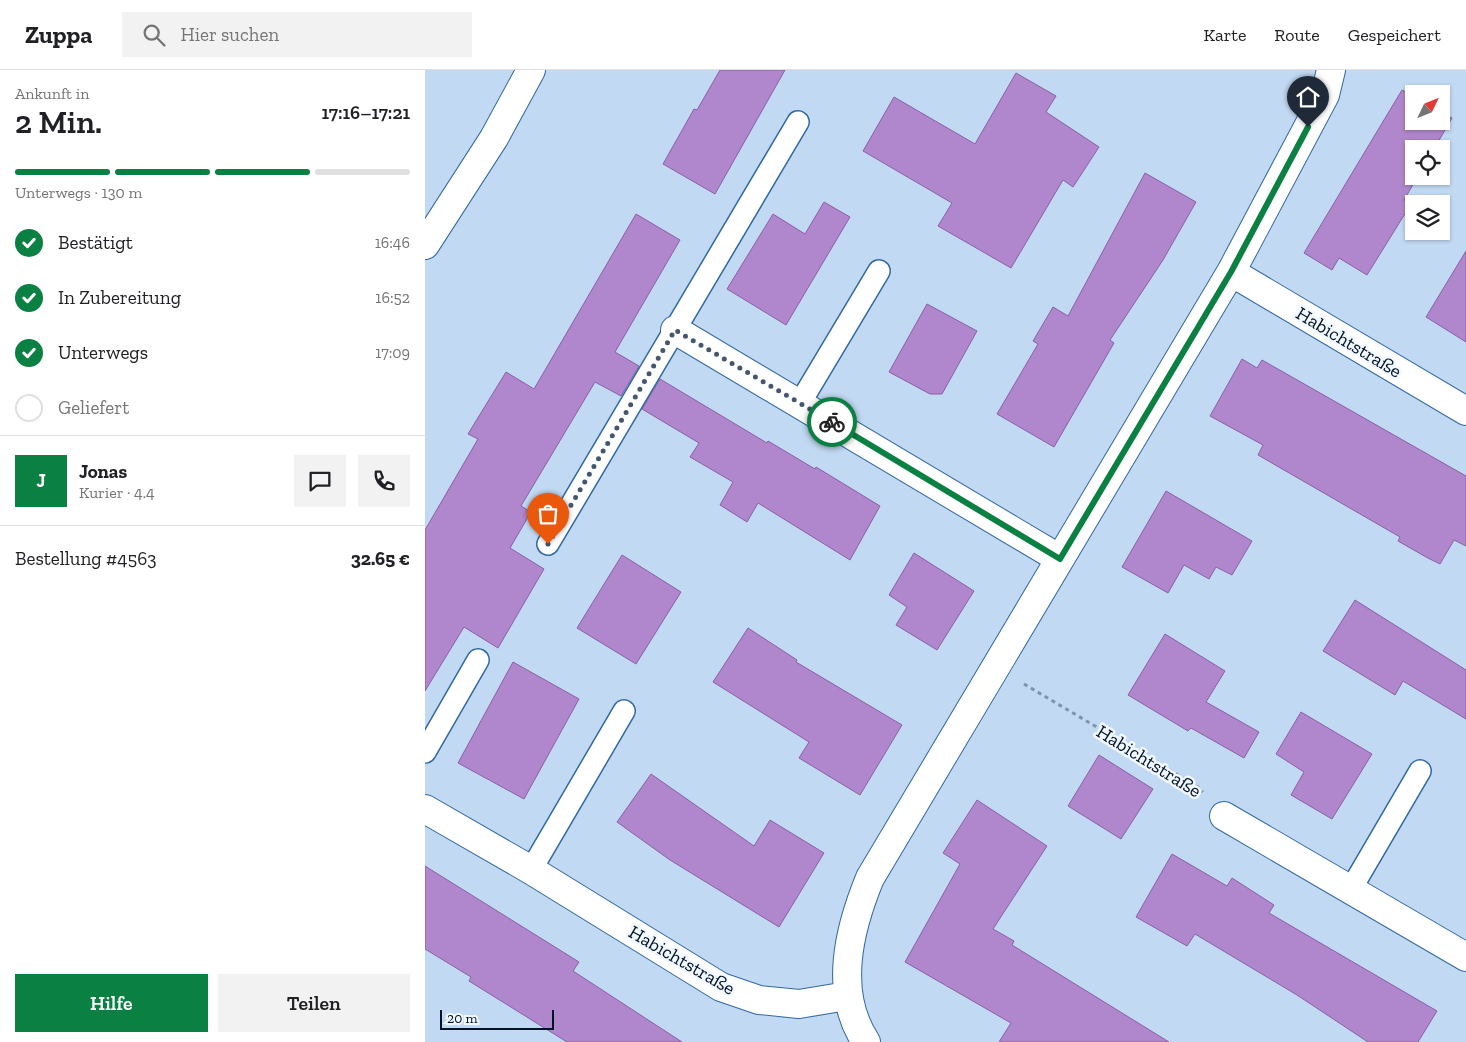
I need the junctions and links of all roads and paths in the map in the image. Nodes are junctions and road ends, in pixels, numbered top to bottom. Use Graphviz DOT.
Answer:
graph roads {
  1 [pos="531,70"];
  2 [pos="1331,70"];
  3 [pos="798,122"];
  4 [pos="425,245"];
  5 [pos="879,271"];
  6 [pos="1231,272"];
  7 [pos="675,330"];
  8 [pos="800,403"];
  9 [pos="1466,411"];
  10 [pos="548,544"];
  11 [pos="1060,559"];
  12 [pos="478,660"];
  13 [pos="996,668"];
  14 [pos="624,710"];
  15 [pos="425,752"];
  16 [pos="1420,771"];
  17 [pos="425,809"];
  18 [pos="1224,816"];
  19 [pos="531,870"];
  20 [pos="1351,889"];
  21 [pos="1466,957"];
  22 [pos="847,996"];
  23 [pos="866,1042"];
  1 -- 4 [label="street"];
  2 -- 6 [label="street"];
  3 -- 7 [label="lane"];
  5 -- 8 [label="lane"];
  6 -- 9 [label="street, Habichtstraße"];
  6 -- 11 [label="street"];
  7 -- 8 [label="street"];
  7 -- 10 [label="lane"];
  8 -- 11 [label="street"];
  11 -- 13 [label="street"];
  12 -- 15 [label="lane"];
  13 -- 18 [label="path, Habichtstraße"];
  13 -- 22 [label="street"];
  14 -- 19 [label="lane"];
  16 -- 20 [label="lane"];
  17 -- 19 [label="street, Habichtstraße"];
  18 -- 20 [label="street"];
  19 -- 22 [label="street, Habichtstraße"];
  20 -- 21 [label="street"];
  22 -- 23 [label="street"];
}
